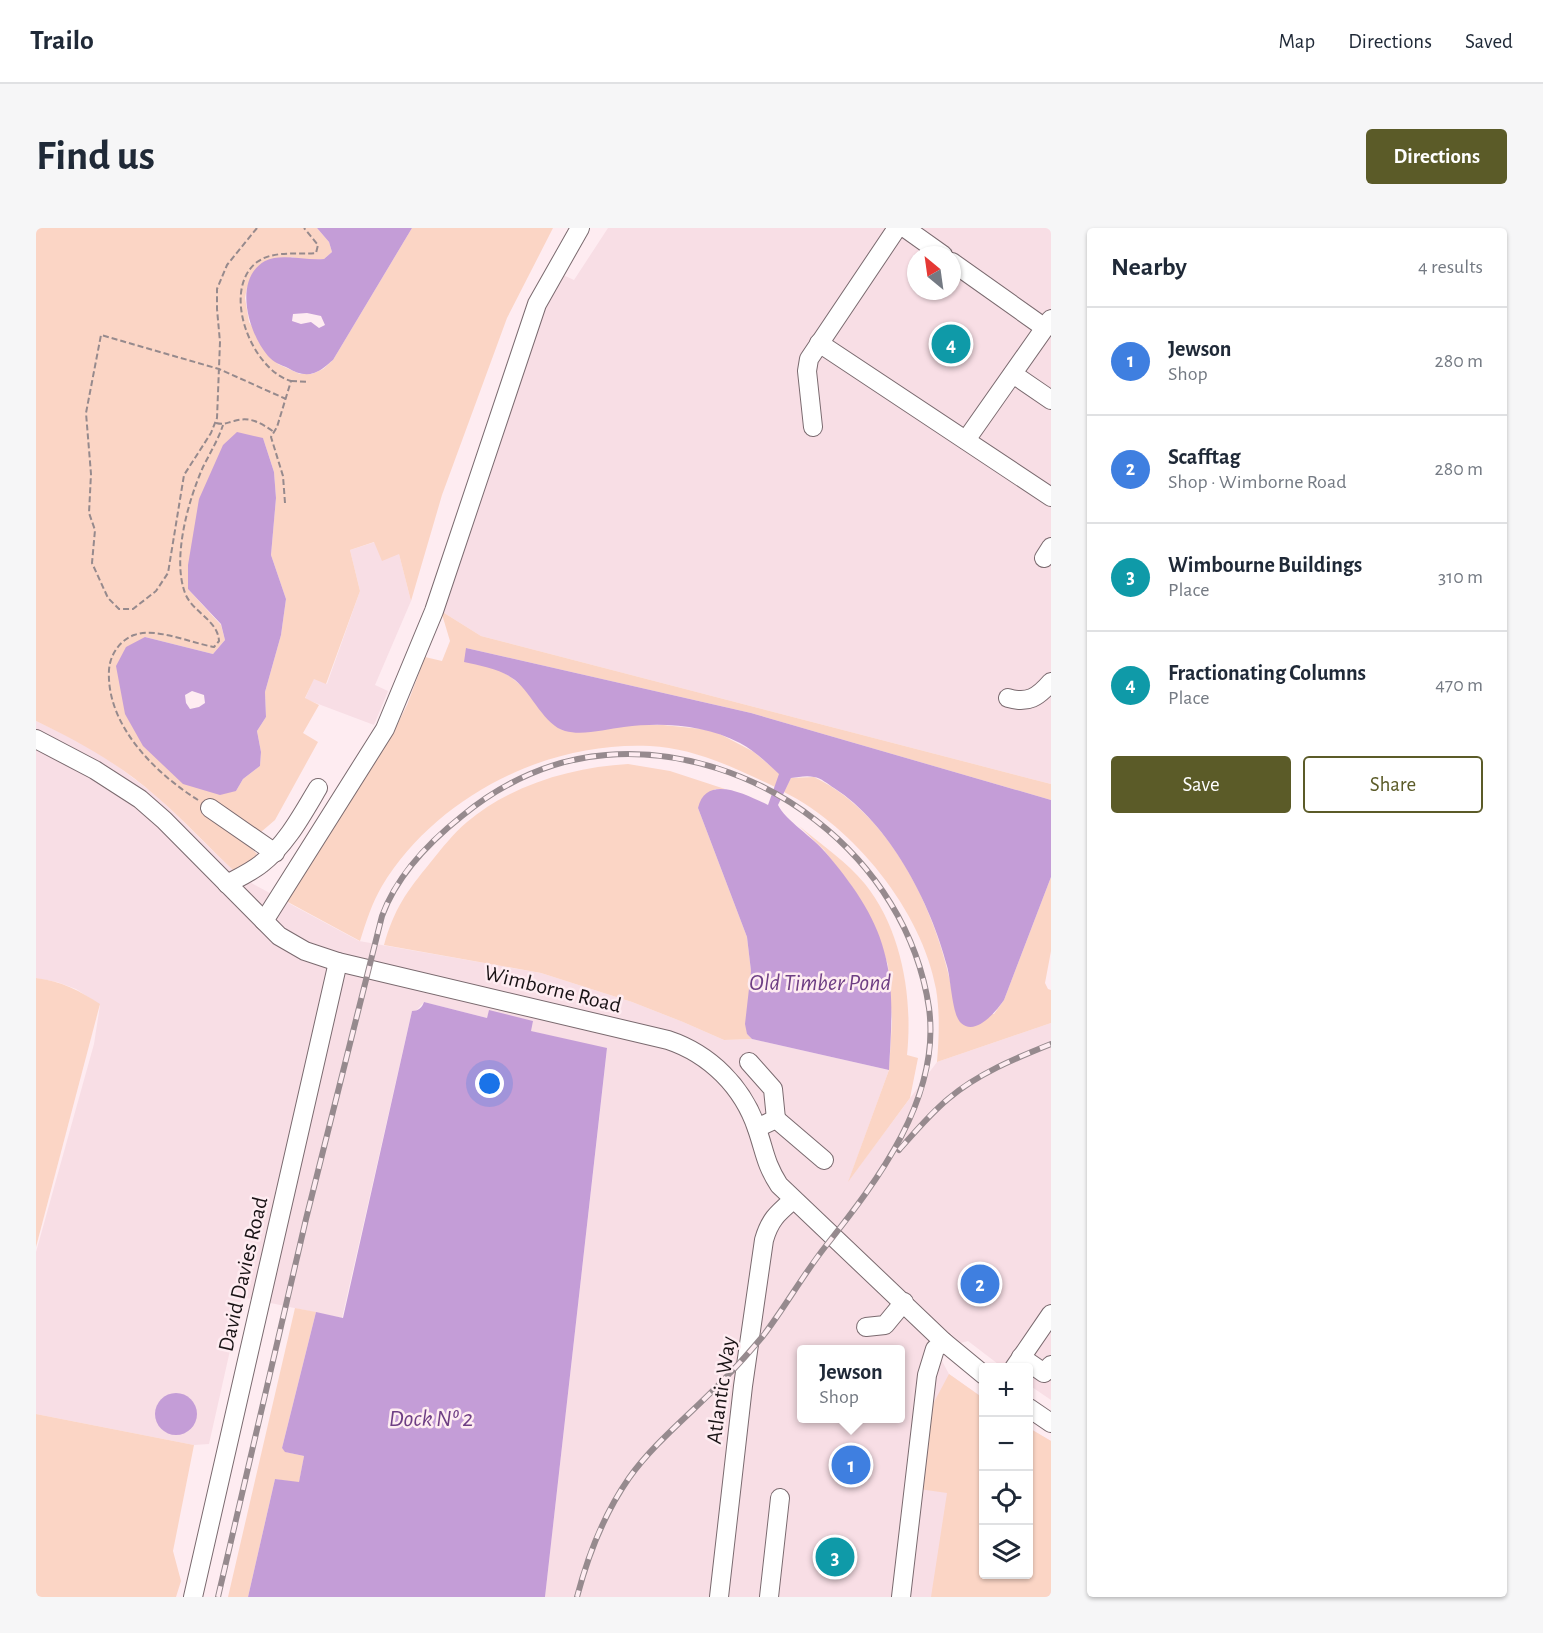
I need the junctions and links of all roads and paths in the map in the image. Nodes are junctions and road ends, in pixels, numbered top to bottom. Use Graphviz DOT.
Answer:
graph roads {
  1 [pos="256,228"];
  2 [pos="304,228"];
  3 [pos="580,228"];
  4 [pos="897,228"];
  5 [pos="905,228"];
  6 [pos="930,246"];
  7 [pos="961,267"];
  8 [pos="1048,323"];
  9 [pos="819,343"];
  10 [pos="219,369"];
  11 [pos="1013,374"];
  12 [pos="291,381"];
  13 [pos="309,382"];
  14 [pos="286,399"];
  15 [pos="1051,400"];
  16 [pos="215,423"];
  17 [pos="223,425"];
  18 [pos="813,427"];
  19 [pos="274,432"];
  20 [pos="966,440"];
  21 [pos="1051,498"];
  22 [pos="285,503"];
  23 [pos="1051,682"];
  24 [pos="1008,698"];
  25 [pos="36,739"];
  26 [pos="318,788"];
  27 [pos="210,808"];
  28 [pos="275,852"];
  29 [pos="227,884"];
  30 [pos="264,921"];
  31 [pos="338,962"];
  32 [pos="749,1062"];
  33 [pos="776,1119"];
  34 [pos="757,1128"];
  35 [pos="824,1160"];
  36 [pos="793,1200"];
  37 [pos="904,1302"];
  38 [pos="1051,1314"];
  39 [pos="866,1327"];
  40 [pos="944,1342"];
  41 [pos="1018,1362"];
  42 [pos="1051,1365"];
  43 [pos="979,1371"];
  44 [pos="1033,1411"];
  45 [pos="1051,1423"];
  46 [pos="780,1498"];
  47 [pos="193,1597"];
  48 [pos="719,1597"];
  49 [pos="769,1597"];
  50 [pos="901,1597"];
  1 -- 10 [label="path"];
  2 -- 12 [label="path"];
  3 -- 30 [label="street"];
  4 -- 9 [label="street"];
  5 -- 6 [label="street"];
  7 -- 8 [label="street"];
  8 -- 11 [label="street"];
  9 -- 18 [label="street"];
  9 -- 20 [label="street"];
  10 -- 14 [label="path"];
  10 -- 16 [label="path"];
  10 -- 16 [label="path"];
  11 -- 15 [label="street"];
  11 -- 20 [label="street"];
  12 -- 13 [label="path"];
  12 -- 14 [label="path"];
  14 -- 19 [label="path"];
  16 -- 17 [label="path"];
  17 -- 19 [label="path"];
  17 -- 27 [label="path"];
  19 -- 22 [label="path"];
  20 -- 21 [label="street"];
  23 -- 24 [label="street"];
  25 -- 29 [label="street, Wimborne Road"];
  26 -- 28 [label="street"];
  27 -- 28 [label="street"];
  28 -- 29 [label="street"];
  29 -- 30 [label="street, Wimborne Road"];
  30 -- 31 [label="street, Wimborne Road"];
  31 -- 34 [label="street, Wimborne Road"];
  31 -- 47 [label="street, David Davies Road"];
  32 -- 33 [label="street"];
  33 -- 34 [label="street"];
  33 -- 35 [label="street"];
  34 -- 36 [label="street, Wimborne Road"];
  36 -- 37 [label="street, Wimborne Road"];
  36 -- 48 [label="street, Atlantic Way"];
  37 -- 39 [label="street"];
  37 -- 40 [label="street, Wimborne Road"];
  38 -- 41 [label="street"];
  40 -- 43 [label="street, Wimborne Road"];
  40 -- 50 [label="street"];
  41 -- 42 [label="street"];
  44 -- 45 [label="street"];
  46 -- 49 [label="street"];
}
